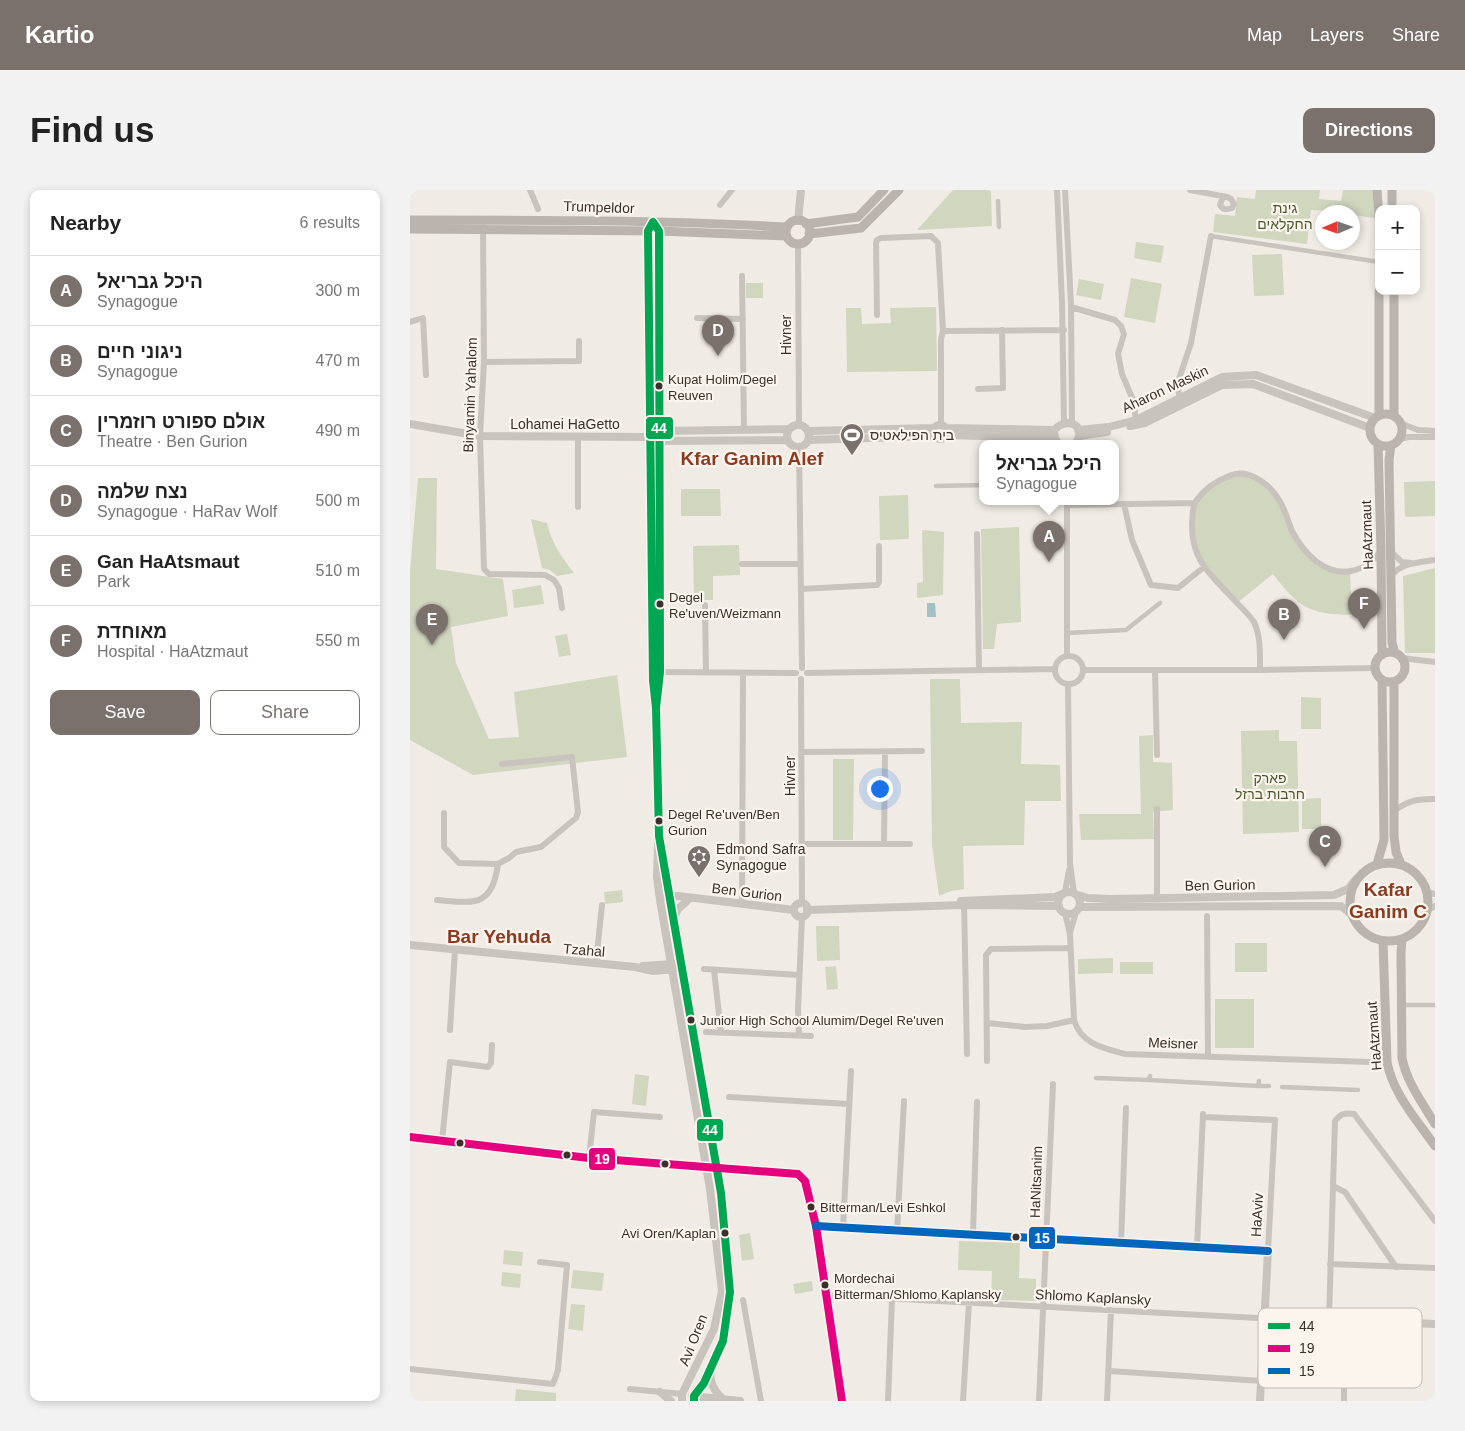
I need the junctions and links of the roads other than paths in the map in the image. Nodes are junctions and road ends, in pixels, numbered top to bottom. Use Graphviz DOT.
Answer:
graph roads {
  1 [pos="530,190"];
  2 [pos="732,190"];
  3 [pos="801,190"];
  4 [pos="884,190"];
  5 [pos="898,190"];
  6 [pos="1057,190"];
  7 [pos="1065,190"];
  8 [pos="1190,190"];
  9 [pos="1377,190"];
  10 [pos="1392,190"];
  11 [pos="1222,197"];
  12 [pos="998,201"];
  13 [pos="720,205"];
  14 [pos="1378,205"];
  15 [pos="1392,205"];
  16 [pos="538,209"];
  17 [pos="410,220"];
  18 [pos="488,220"];
  19 [pos="653,222"];
  20 [pos="802,222"];
  21 [pos="999,227"];
  22 [pos="482,228"];
  23 [pos="410,229"];
  24 [pos="648,231"];
  25 [pos="659,231"];
  26 [pos="787,231"];
  27 [pos="809,234"];
  28 [pos="1211,236"];
  29 [pos="798,244"];
  30 [pos="1375,261"];
  31 [pos="742,276"];
  32 [pos="1379,295"];
  33 [pos="1394,295"];
  34 [pos="1070,307"];
  35 [pos="877,316"];
  36 [pos="697,318"];
  37 [pos="743,319"];
  38 [pos="410,322"];
  39 [pos="1002,330"];
  40 [pos="1061,330"];
  41 [pos="942,331"];
  42 [pos="1071,331"];
  43 [pos="579,341"];
  44 [pos="484,362"];
  45 [pos="426,375"];
  46 [pos="978,389"];
  47 [pos="1180,398"];
  48 [pos="1377,417"];
  49 [pos="1397,419"];
  50 [pos="1136,420"];
  51 [pos="1068,423"];
  52 [pos="410,424"];
  53 [pos="799,425"];
  54 [pos="1370,428"];
  55 [pos="789,429"];
  56 [pos="744,430"];
  57 [pos="660,431"];
  58 [pos="940,431"];
  59 [pos="1435,431"];
  60 [pos="480,436"];
  61 [pos="808,436"];
  62 [pos="650,437"];
  63 [pos="1056,437"];
  64 [pos="1078,437"];
  65 [pos="1435,437"];
  66 [pos="578,438"];
  67 [pos="1399,439"];
  68 [pos="788,440"];
  69 [pos="660,441"];
  70 [pos="1378,444"];
  71 [pos="1391,445"];
  72 [pos="799,447"];
  73 [pos="979,485"];
  74 [pos="936,486"];
  75 [pos="1195,503"];
  76 [pos="1119,504"];
  77 [pos="1124,504"];
  78 [pos="1067,505"];
  79 [pos="578,507"];
  80 [pos="977,534"];
  81 [pos="879,546"];
  82 [pos="1381,550"];
  83 [pos="1391,552"];
  84 [pos="1435,560"];
  85 [pos="1417,563"];
  86 [pos="742,564"];
  87 [pos="800,564"];
  88 [pos="1204,567"];
  89 [pos="1390,579"];
  90 [pos="801,589"];
  91 [pos="1160,603"];
  92 [pos="704,606"];
  93 [pos="562,608"];
  94 [pos="1067,633"];
  95 [pos="1382,655"];
  96 [pos="1067,656"];
  97 [pos="1399,656"];
  98 [pos="1435,662"];
  99 [pos="1375,668"];
  100 [pos="1055,669"];
  101 [pos="804,670"];
  102 [pos="979,670"];
  103 [pos="1083,670"];
  104 [pos="1155,670"];
  105 [pos="1260,670"];
  106 [pos="656,672"];
  107 [pos="706,673"];
  108 [pos="743,674"];
  109 [pos="799,676"];
  110 [pos="1382,680"];
  111 [pos="1394,682"];
  112 [pos="1068,684"];
  113 [pos="922,751"];
  114 [pos="802,752"];
  115 [pos="885,752"];
  116 [pos="1157,755"];
  117 [pos="502,764"];
  118 [pos="1435,799"];
  119 [pos="1156,809"];
  120 [pos="1394,811"];
  121 [pos="444,813"];
  122 [pos="659,836"];
  123 [pos="802,844"];
  124 [pos="884,844"];
  125 [pos="910,844"];
  126 [pos="498,864"];
  127 [pos="1070,864"];
  128 [pos="1377,864"];
  129 [pos="1402,864"];
  130 [pos="1356,879"];
  131 [pos="1064,893"];
  132 [pos="1431,893"];
  133 [pos="1076,894"];
  134 [pos="1157,898"];
  135 [pos="670,899"];
  136 [pos="698,899"];
  137 [pos="437,900"];
  138 [pos="660,900"];
  139 [pos="687,901"];
  140 [pos="964,902"];
  141 [pos="802,903"];
  142 [pos="742,904"];
  143 [pos="602,905"];
  144 [pos="1431,908"];
  145 [pos="1062,909"];
  146 [pos="1078,909"];
  147 [pos="794,910"];
  148 [pos="808,910"];
  149 [pos="1352,914"];
  150 [pos="1207,916"];
  151 [pos="802,917"];
  152 [pos="673,920"];
  153 [pos="1070,934"];
  154 [pos="1402,939"];
  155 [pos="1383,941"];
  156 [pos="410,945"];
  157 [pos="1070,948"];
  158 [pos="455,950"];
  159 [pos="596,963"];
  160 [pos="680,965"];
  161 [pos="671,967"];
  162 [pos="704,970"];
  163 [pos="714,970"];
  164 [pos="800,974"];
  165 [pos="1406,1005"];
  166 [pos="1435,1005"];
  167 [pos="1074,1020"];
  168 [pos="988,1023"];
  169 [pos="450,1030"];
  170 [pos="706,1032"];
  171 [pos="721,1032"];
  172 [pos="799,1035"];
  173 [pos="811,1036"];
  174 [pos="492,1045"];
  175 [pos="967,1054"];
  176 [pos="1387,1055"];
  177 [pos="1208,1056"];
  178 [pos="988,1061"];
  179 [pos="1371,1062"];
  180 [pos="1388,1069"];
  181 [pos="850,1071"];
  182 [pos="1096,1078"];
  183 [pos="1053,1084"];
  184 [pos="1269,1086"];
  185 [pos="1282,1087"];
  186 [pos="1358,1090"];
  187 [pos="729,1097"];
  188 [pos="904,1101"];
  189 [pos="977,1102"];
  190 [pos="849,1104"];
  191 [pos="1126,1108"];
  192 [pos="660,1117"];
  193 [pos="1435,1124"];
  194 [pos="410,1137"];
  195 [pos="442,1141"];
  196 [pos="1435,1146"];
  197 [pos="589,1158"];
  198 [pos="705,1168"];
  199 [pos="716,1168"];
  200 [pos="1333,1186"];
  201 [pos="1435,1221"];
  202 [pos="816,1226"];
  203 [pos="843,1228"];
  204 [pos="897,1231"];
  205 [pos="973,1235"];
  206 [pos="1046,1239"];
  207 [pos="1121,1243"];
  208 [pos="1197,1247"];
  209 [pos="1268,1251"];
  210 [pos="540,1262"];
  211 [pos="1330,1264"];
  212 [pos="1396,1267"];
  213 [pos="1435,1268"];
  214 [pos="825,1295"];
  215 [pos="892,1299"];
  216 [pos="743,1300"];
  217 [pos="969,1303"];
  218 [pos="1044,1307"];
  219 [pos="1265,1308"];
  220 [pos="1329,1308"];
  221 [pos="1112,1310"];
  222 [pos="1258,1318"];
  223 [pos="1422,1323"];
  224 [pos="1435,1324"];
  225 [pos="410,1369"];
  226 [pos="1109,1370"];
  227 [pos="709,1371"];
  228 [pos="1258,1381"];
  229 [pos="1261,1388"];
  230 [pos="1344,1388"];
  231 [pos="630,1389"];
  232 [pos="660,1392"];
  233 [pos="682,1397"];
  234 [pos="694,1399"];
  235 [pos="722,1400"];
  236 [pos="671,1401"];
  237 [pos="740,1401"];
  238 [pos="761,1401"];
  239 [pos="842,1401"];
  240 [pos="888,1401"];
  241 [pos="964,1401"];
  242 [pos="1039,1401"];
  243 [pos="1107,1401"];
  244 [pos="1260,1401"];
  245 [pos="1344,1401"];
  1 -- 16 [label="street"];
  2 -- 13 [label="street"];
  3 -- 20 [label="street"];
  4 -- 20 [label="main road"];
  5 -- 27 [label="main road"];
  6 -- 40 [label="street"];
  7 -- 34 [label="street"];
  8 -- 11 [label="street"];
  9 -- 14 [label="main road"];
  10 -- 15 [label="main road"];
  12 -- 21 [label="street"];
  17 -- 18 [label="main road, Trumpeldor"];
  18 -- 19 [label="main road, Trumpeldor"];
  18 -- 22 [label="street"];
  19 -- 24 [label="street"];
  19 -- 25 [label="street"];
  19 -- 26 [label="main road, Trumpeldor"];
  20 -- 26 [label="main road"];
  20 -- 27 [label="main road"];
  22 -- 23 [label="main road, Trumpeldor"];
  22 -- 24 [label="main road, Trumpeldor"];
  22 -- 44 [label="street, Binyamin Yahalom"];
  24 -- 25 [label="main road, Trumpeldor"];
  24 -- 62 [label="street"];
  25 -- 26 [label="main road, Trumpeldor"];
  25 -- 57 [label="street"];
  26 -- 29 [label="main road"];
  27 -- 29 [label="main road"];
  28 -- 30 [label="street"];
  28 -- 47 [label="street"];
  29 -- 53 [label="street, Hivner"];
  31 -- 37 [label="street"];
  32 -- 48 [label="main road"];
  33 -- 49 [label="main road"];
  34 -- 42 [label="street"];
  34 -- 50 [label="street"];
  35 -- 41 [label="street"];
  36 -- 37 [label="street"];
  37 -- 56 [label="street"];
  38 -- 45 [label="street"];
  39 -- 40 [label="street"];
  39 -- 41 [label="street"];
  39 -- 46 [label="street"];
  40 -- 42 [label="street"];
  40 -- 51 [label="street"];
  41 -- 58 [label="street"];
  42 -- 51 [label="street"];
  43 -- 44 [label="street"];
  44 -- 60 [label="street, Binyamin Yahalom"];
  47 -- 48 [label="street, Aharon Maskin"];
  47 -- 50 [label="street, Aharon Maskin"];
  48 -- 49 [label="main road"];
  48 -- 54 [label="main road"];
  49 -- 59 [label="street"];
  49 -- 67 [label="main road"];
  50 -- 64 [label="street, Aharon Maskin"];
  51 -- 63 [label="street"];
  51 -- 64 [label="street"];
  52 -- 60 [label="street, Lohamei HaGetto"];
  53 -- 55 [label="street"];
  53 -- 61 [label="street"];
  54 -- 64 [label="street, Aharon Maskin"];
  54 -- 70 [label="main road"];
  55 -- 56 [label="street"];
  55 -- 68 [label="street"];
  56 -- 57 [label="street"];
  57 -- 62 [label="street"];
  57 -- 69 [label="street"];
  58 -- 61 [label="street"];
  58 -- 63 [label="street"];
  60 -- 66 [label="street, Lohamei HaGetto"];
  60 -- 93 [label="street, Binyamin Yahalom"];
  61 -- 72 [label="street"];
  62 -- 66 [label="street, Lohamei HaGetto"];
  62 -- 69 [label="street, Lohamei HaGetto"];
  62 -- 106 [label="street"];
  65 -- 67 [label="street"];
  66 -- 79 [label="street"];
  67 -- 71 [label="main road"];
  68 -- 69 [label="street, Lohamei HaGetto"];
  68 -- 72 [label="street"];
  69 -- 106 [label="street"];
  70 -- 71 [label="main road"];
  70 -- 82 [label="main road, HaAtzmaut"];
  71 -- 83 [label="main road, HaAtzmaut"];
  72 -- 87 [label="street"];
  73 -- 74 [label="street"];
  75 -- 77 [label="street"];
  75 -- 82 [label="street"];
  75 -- 88 [label="street"];
  76 -- 77 [label="street"];
  77 -- 88 [label="street"];
  78 -- 94 [label="street"];
  80 -- 102 [label="street"];
  81 -- 90 [label="street"];
  82 -- 95 [label="main road, HaAtzmaut"];
  83 -- 85 [label="street"];
  83 -- 89 [label="main road, HaAtzmaut"];
  84 -- 85 [label="street"];
  85 -- 89 [label="street"];
  86 -- 87 [label="street"];
  87 -- 90 [label="street"];
  88 -- 105 [label="street"];
  89 -- 97 [label="main road, HaAtzmaut"];
  90 -- 101 [label="street"];
  91 -- 94 [label="street"];
  92 -- 107 [label="street"];
  94 -- 96 [label="street"];
  95 -- 97 [label="main road"];
  95 -- 99 [label="main road"];
  96 -- 100 [label="street"];
  96 -- 103 [label="street"];
  97 -- 98 [label="street"];
  97 -- 111 [label="main road"];
  99 -- 105 [label="street"];
  99 -- 110 [label="main road"];
  100 -- 102 [label="street"];
  100 -- 112 [label="street"];
  101 -- 102 [label="street"];
  101 -- 109 [label="street"];
  103 -- 104 [label="street"];
  103 -- 112 [label="street"];
  104 -- 105 [label="street"];
  104 -- 116 [label="street"];
  106 -- 107 [label="street"];
  106 -- 122 [label="street"];
  107 -- 108 [label="street"];
  108 -- 109 [label="street"];
  108 -- 142 [label="street"];
  109 -- 114 [label="street, Hivner"];
  110 -- 111 [label="main road"];
  110 -- 128 [label="main road"];
  111 -- 120 [label="main road"];
  112 -- 127 [label="street"];
  113 -- 115 [label="street"];
  114 -- 115 [label="street"];
  114 -- 123 [label="street, Hivner"];
  115 -- 124 [label="street"];
  117 -- 126 [label="street"];
  118 -- 120 [label="street"];
  119 -- 134 [label="street"];
  120 -- 129 [label="main road"];
  121 -- 126 [label="street"];
  122 -- 135 [label="street, Avi Oren"];
  122 -- 138 [label="street, Avi Oren"];
  123 -- 124 [label="street"];
  123 -- 141 [label="street, Hivner"];
  124 -- 125 [label="street"];
  126 -- 137 [label="street"];
  127 -- 131 [label="street"];
  127 -- 133 [label="street"];
  128 -- 129 [label="main road"];
  128 -- 130 [label="main road"];
  129 -- 132 [label="main road"];
  130 -- 134 [label="street, Ben Gurion"];
  130 -- 149 [label="main road"];
  131 -- 133 [label="street"];
  131 -- 140 [label="street"];
  131 -- 145 [label="street"];
  132 -- 144 [label="main road"];
  133 -- 134 [label="street, Ben Gurion"];
  133 -- 146 [label="street"];
  135 -- 136 [label="street, Ben Gurion"];
  135 -- 138 [label="street, Ben Gurion"];
  135 -- 139 [label="street, Ben Gurion"];
  135 -- 152 [label="street, Avi Oren"];
  136 -- 139 [label="street, Ben Gurion"];
  136 -- 142 [label="street, Ben Gurion"];
  138 -- 161 [label="street, Avi Oren"];
  139 -- 152 [label="street"];
  140 -- 145 [label="street"];
  140 -- 148 [label="street"];
  140 -- 175 [label="street"];
  141 -- 147 [label="street, Ben Gurion"];
  141 -- 148 [label="street, Ben Gurion"];
  142 -- 147 [label="street, Ben Gurion"];
  143 -- 159 [label="street"];
  144 -- 154 [label="main road"];
  145 -- 146 [label="street"];
  145 -- 153 [label="street"];
  146 -- 149 [label="street, Ben Gurion"];
  146 -- 153 [label="street"];
  147 -- 151 [label="street, Ben Gurion"];
  148 -- 151 [label="street"];
  149 -- 155 [label="main road"];
  150 -- 177 [label="street"];
  151 -- 164 [label="street"];
  152 -- 160 [label="street, Avi Oren"];
  153 -- 157 [label="street"];
  154 -- 155 [label="main road"];
  154 -- 193 [label="main road, HaAtzmaut"];
  155 -- 176 [label="main road, HaAtzmaut"];
  156 -- 158 [label="street, Tzahal"];
  157 -- 167 [label="street"];
  157 -- 168 [label="street"];
  158 -- 159 [label="street, Tzahal"];
  158 -- 169 [label="street"];
  159 -- 161 [label="street, Tzahal"];
  160 -- 161 [label="street, Tzahal"];
  160 -- 199 [label="street, Avi Oren"];
  161 -- 198 [label="street, Avi Oren"];
  162 -- 163 [label="street"];
  163 -- 164 [label="street"];
  163 -- 171 [label="street"];
  164 -- 172 [label="street"];
  165 -- 166 [label="street"];
  167 -- 168 [label="street"];
  167 -- 177 [label="street, Meisner"];
  168 -- 178 [label="street"];
  170 -- 171 [label="street"];
  171 -- 172 [label="street"];
  172 -- 173 [label="street"];
  174 -- 195 [label="street"];
  176 -- 179 [label="street, Meisner"];
  176 -- 180 [label="main road, HaAtzmaut"];
  177 -- 179 [label="street, Meisner"];
  179 -- 180 [label="street, Meisner"];
  180 -- 196 [label="main road, HaAtzmaut"];
  181 -- 190 [label="street"];
  182 -- 184 [label="street"];
  183 -- 206 [label="street, HaNitsanim"];
  185 -- 186 [label="street"];
  187 -- 190 [label="street"];
  188 -- 204 [label="street"];
  189 -- 205 [label="street"];
  190 -- 203 [label="street"];
  191 -- 207 [label="street"];
  192 -- 197 [label="street"];
  194 -- 195 [label="street"];
  195 -- 197 [label="street"];
  197 -- 198 [label="street"];
  198 -- 199 [label="street"];
  198 -- 233 [label="street, Avi Oren"];
  199 -- 202 [label="street"];
  199 -- 227 [label="street, Avi Oren"];
  200 -- 201 [label="street"];
  200 -- 211 [label="street"];
  200 -- 212 [label="street"];
  202 -- 203 [label="street"];
  202 -- 214 [label="street"];
  203 -- 204 [label="street"];
  204 -- 205 [label="street"];
  205 -- 206 [label="street"];
  206 -- 207 [label="street"];
  206 -- 218 [label="street, HaNitsanim"];
  207 -- 208 [label="street"];
  208 -- 209 [label="street"];
  208 -- 209 [label="street, HaAviv"];
  209 -- 219 [label="street, HaAviv"];
  210 -- 225 [label="street"];
  211 -- 212 [label="street"];
  211 -- 220 [label="street"];
  212 -- 213 [label="street"];
  214 -- 215 [label="street, Shlomo Kaplansky"];
  214 -- 239 [label="street"];
  215 -- 217 [label="street, Shlomo Kaplansky"];
  215 -- 240 [label="street"];
  216 -- 238 [label="street"];
  217 -- 218 [label="street, Shlomo Kaplansky"];
  217 -- 241 [label="street"];
  218 -- 221 [label="street, Shlomo Kaplansky"];
  218 -- 242 [label="street, HaNitsanim"];
  221 -- 222 [label="street, Shlomo Kaplansky"];
  221 -- 226 [label="street"];
  223 -- 224 [label="street"];
  226 -- 228 [label="street"];
  226 -- 243 [label="street"];
  227 -- 234 [label="street, Avi Oren"];
  227 -- 235 [label="street"];
  229 -- 244 [label="street, HaAviv"];
  230 -- 245 [label="street"];
  231 -- 232 [label="street"];
  232 -- 233 [label="street"];
  232 -- 236 [label="street"];
  233 -- 234 [label="street"];
  234 -- 235 [label="street"];
  235 -- 237 [label="street"];
}
